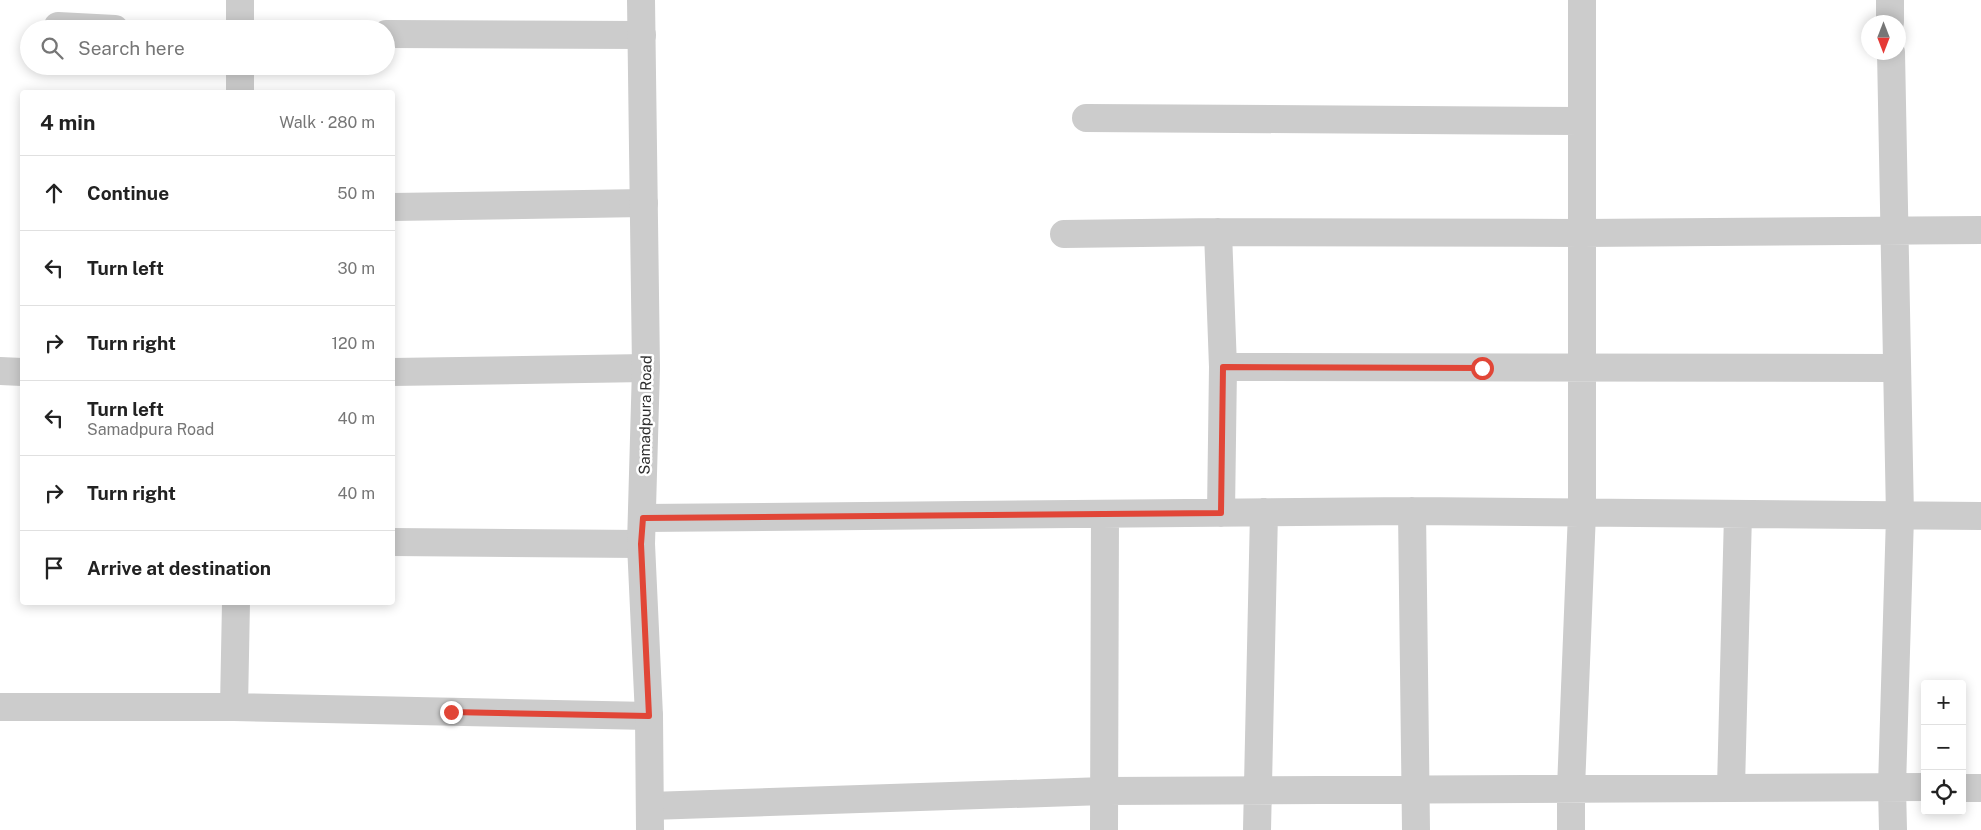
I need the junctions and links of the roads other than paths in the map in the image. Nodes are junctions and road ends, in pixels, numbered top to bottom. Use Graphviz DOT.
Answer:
graph roads {
  1 [pos="240,0"];
  2 [pos="642,0"];
  3 [pos="1582,0"];
  4 [pos="1890,0"];
  5 [pos="1890,15"];
  6 [pos="240,20"];
  7 [pos="395,34"];
  8 [pos="642,35"];
  9 [pos="1891,60"];
  10 [pos="240,75"];
  11 [pos="240,90"];
  12 [pos="1086,118"];
  13 [pos="1582,121"];
  14 [pos="644,203"];
  15 [pos="395,207"];
  16 [pos="1894,229"];
  17 [pos="1981,230"];
  18 [pos="1218,232"];
  19 [pos="1582,233"];
  20 [pos="1064,234"];
  21 [pos="1223,367"];
  22 [pos="646,368"];
  23 [pos="1582,368"];
  24 [pos="1897,368"];
  25 [pos="0,371"];
  26 [pos="20,372"];
  27 [pos="395,372"];
  28 [pos="1412,511"];
  29 [pos="1264,512"];
  30 [pos="1582,512"];
  31 [pos="1221,513"];
  32 [pos="1105,514"];
  33 [pos="1738,514"];
  34 [pos="1900,516"];
  35 [pos="1981,516"];
  36 [pos="642,531"];
  37 [pos="395,542"];
  38 [pos="236,605"];
  39 [pos="0,707"];
  40 [pos="234,707"];
  41 [pos="649,716"];
  42 [pos="1731,787"];
  43 [pos="1892,787"];
  44 [pos="1921,787"];
  45 [pos="1571,788"];
  46 [pos="1966,788"];
  47 [pos="1981,788"];
  48 [pos="1257,790"];
  49 [pos="1416,790"];
  50 [pos="1104,791"];
  51 [pos="650,818"];
  52 [pos="1104,830"];
  53 [pos="1257,830"];
  54 [pos="1416,830"];
  55 [pos="1571,830"];
  56 [pos="1893,830"];
  1 -- 6 [label="street"];
  2 -- 8 [label="street, Samadpura Road"];
  3 -- 13 [label="street"];
  4 -- 5 [label="street"];
  7 -- 8 [label="street"];
  8 -- 14 [label="street, Samadpura Road"];
  9 -- 16 [label="street"];
  10 -- 11 [label="street"];
  12 -- 13 [label="street"];
  13 -- 19 [label="street"];
  14 -- 15 [label="street"];
  14 -- 22 [label="street, Samadpura Road"];
  16 -- 17 [label="street"];
  16 -- 19 [label="street"];
  16 -- 24 [label="street"];
  18 -- 19 [label="street"];
  18 -- 20 [label="street"];
  18 -- 21 [label="street"];
  19 -- 23 [label="street"];
  21 -- 23 [label="street"];
  21 -- 31 [label="street"];
  22 -- 27 [label="street"];
  22 -- 36 [label="street, Samadpura Road"];
  23 -- 24 [label="street"];
  23 -- 30 [label="street"];
  24 -- 34 [label="street"];
  25 -- 26 [label="street"];
  28 -- 29 [label="street"];
  28 -- 30 [label="street"];
  28 -- 49 [label="street"];
  29 -- 31 [label="street"];
  29 -- 48 [label="street"];
  30 -- 33 [label="street"];
  30 -- 45 [label="street"];
  31 -- 32 [label="street"];
  32 -- 36 [label="street"];
  32 -- 50 [label="street"];
  33 -- 34 [label="street"];
  33 -- 42 [label="street"];
  34 -- 35 [label="street"];
  34 -- 43 [label="street"];
  36 -- 37 [label="street"];
  36 -- 41 [label="street, Samadpura Road"];
  38 -- 40 [label="street"];
  39 -- 40 [label="street"];
  40 -- 41 [label="street"];
  41 -- 51 [label="street, Samadpura Road"];
  42 -- 43 [label="street"];
  42 -- 45 [label="street"];
  43 -- 44 [label="street"];
  43 -- 56 [label="street"];
  45 -- 49 [label="street"];
  45 -- 55 [label="street"];
  46 -- 47 [label="street"];
  48 -- 49 [label="street"];
  48 -- 50 [label="street"];
  48 -- 53 [label="street"];
  49 -- 54 [label="street"];
  50 -- 51 [label="street"];
  50 -- 52 [label="street"];
}
